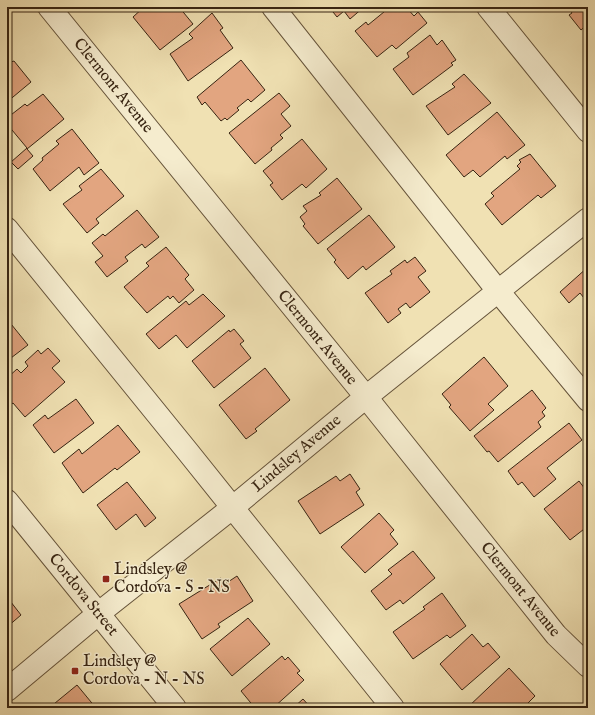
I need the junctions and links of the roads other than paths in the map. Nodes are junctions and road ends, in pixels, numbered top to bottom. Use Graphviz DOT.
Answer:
graph roads {
  1 [pos="49,7"];
  2 [pos="273,7"];
  3 [pos="488,7"];
  4 [pos="588,131"];
  5 [pos="588,219"];
  6 [pos="7,229"];
  7 [pos="498,292"];
  8 [pos="366,397"];
  9 [pos="588,400"];
  10 [pos="7,501"];
  11 [pos="232,508"];
  12 [pos="99,613"];
  13 [pos="588,666"];
  14 [pos="7,690"];
  15 [pos="175,708"];
  16 [pos="393,708"];
  1 -- 8 [label="street, Clermont Avenue"];
  2 -- 7 [label="street"];
  3 -- 4 [label="street"];
  5 -- 7 [label="street, Lindsley Avenue"];
  6 -- 11 [label="street"];
  7 -- 8 [label="street, Lindsley Avenue"];
  7 -- 9 [label="street"];
  8 -- 11 [label="street, Lindsley Avenue"];
  8 -- 13 [label="street, Clermont Avenue"];
  10 -- 12 [label="street, Cordova Street"];
  11 -- 12 [label="street, Lindsley Avenue"];
  11 -- 16 [label="street"];
  12 -- 14 [label="street, Lindsley Avenue"];
  12 -- 15 [label="street, Cordova Street"];
}
